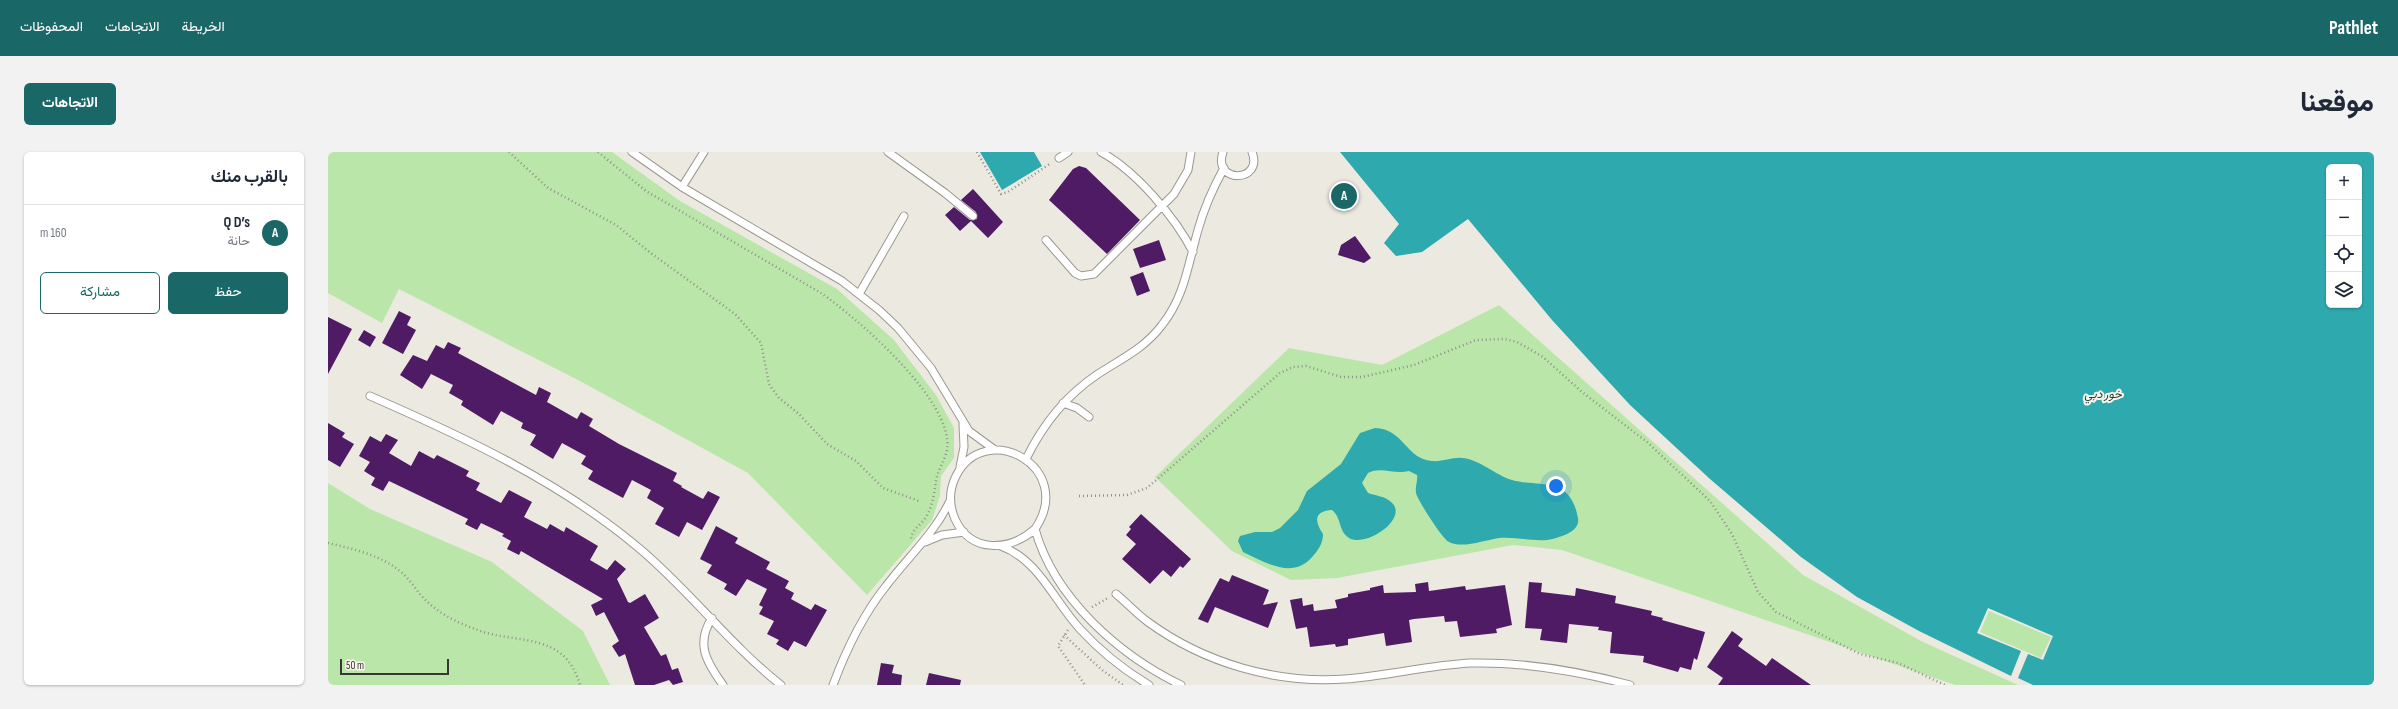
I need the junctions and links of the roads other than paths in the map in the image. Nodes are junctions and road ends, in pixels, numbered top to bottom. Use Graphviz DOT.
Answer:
graph roads {
  1 [pos="704,152"];
  2 [pos="888,152"];
  3 [pos="1068,152"];
  4 [pos="1102,152"];
  5 [pos="1191,152"];
  6 [pos="1223,152"];
  7 [pos="1252,152"];
  8 [pos="636,153"];
  9 [pos="1059,158"];
  10 [pos="1224,168"];
  11 [pos="682,187"];
  12 [pos="1163,206"];
  13 [pos="904,216"];
  14 [pos="973,216"];
  15 [pos="1046,240"];
  16 [pos="1193,252"];
  17 [pos="859,294"];
  18 [pos="370,396"];
  19 [pos="1063,403"];
  20 [pos="1089,418"];
  21 [pos="963,422"];
  22 [pos="995,450"];
  23 [pos="1026,459"];
  24 [pos="958,472"];
  25 [pos="950,501"];
  26 [pos="1035,530"];
  27 [pos="964,532"];
  28 [pos="920,546"];
  29 [pos="1001,546"];
  30 [pos="1116,594"];
  31 [pos="712,618"];
  32 [pos="723,685"];
  33 [pos="781,685"];
  34 [pos="833,685"];
  35 [pos="1149,685"];
  36 [pos="1181,685"];
  37 [pos="1630,685"];
  1 -- 11 [label="lane"];
  2 -- 14 [label="lane"];
  3 -- 9 [label="lane"];
  4 -- 12 [label="lane"];
  5 -- 12 [label="lane"];
  6 -- 10 [label="lane"];
  7 -- 10 [label="lane"];
  8 -- 11 [label="lane"];
  10 -- 16 [label="lane"];
  11 -- 17 [label="lane"];
  12 -- 15 [label="lane"];
  12 -- 16 [label="lane"];
  13 -- 17 [label="lane"];
  16 -- 19 [label="lane"];
  17 -- 21 [label="lane"];
  18 -- 31 [label="lane"];
  19 -- 20 [label="lane"];
  19 -- 23 [label="lane"];
  21 -- 22 [label="lane"];
  21 -- 24 [label="lane"];
  22 -- 23 [label="lane"];
  22 -- 24 [label="lane"];
  23 -- 26 [label="lane"];
  24 -- 25 [label="lane"];
  25 -- 27 [label="lane"];
  25 -- 28 [label="lane"];
  26 -- 29 [label="lane"];
  26 -- 36 [label="lane"];
  27 -- 28 [label="lane"];
  27 -- 29 [label="lane"];
  28 -- 34 [label="lane"];
  29 -- 35 [label="lane"];
  30 -- 37 [label="lane"];
  31 -- 32 [label="lane"];
  31 -- 33 [label="lane"];
}
